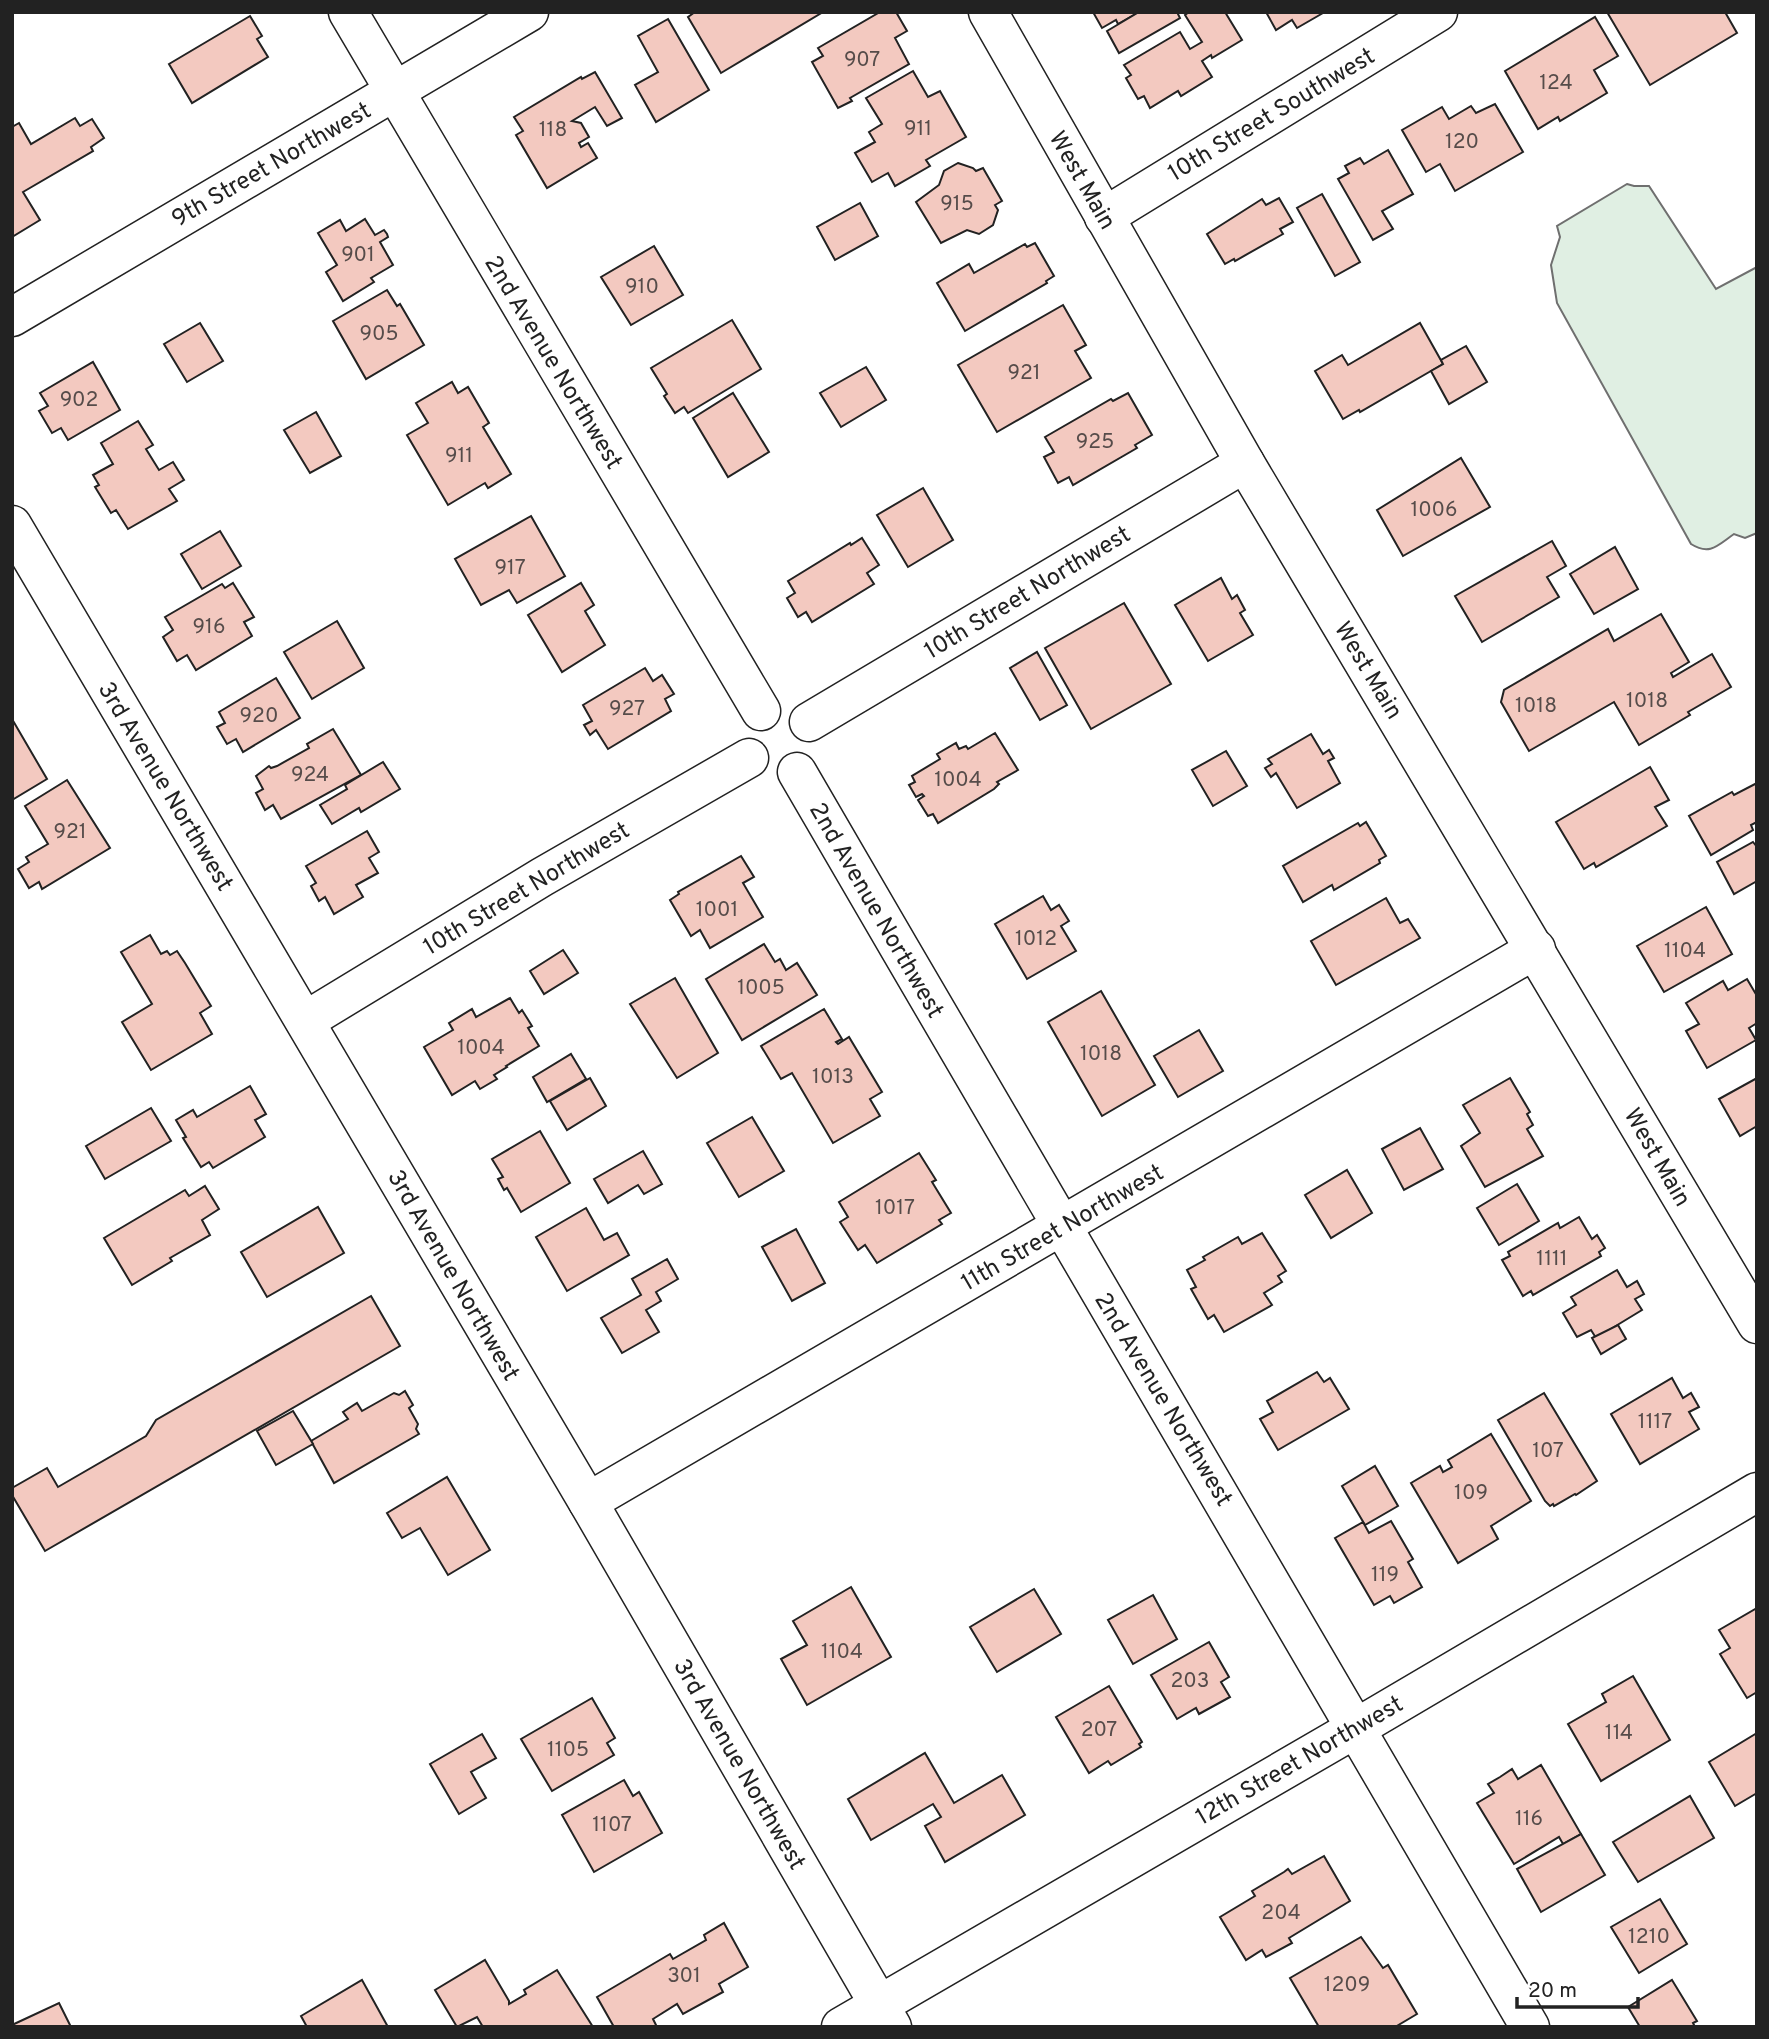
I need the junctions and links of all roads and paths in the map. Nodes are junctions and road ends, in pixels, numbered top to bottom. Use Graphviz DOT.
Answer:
graph roads {
  1 [pos="348,12"];
  2 [pos="529,12"];
  3 [pos="988,12"];
  4 [pos="1438,12"];
  5 [pos="394,92"];
  6 [pos="1104,217"];
  7 [pos="12,317"];
  8 [pos="1245,463"];
  9 [pos="12,525"];
  10 [pos="761,711"];
  11 [pos="809,722"];
  12 [pos="749,758"];
  13 [pos="797,772"];
  14 [pos="1536,949"];
  15 [pos="305,1021"];
  16 [pos="1062,1228"];
  17 [pos="1757,1324"];
  18 [pos="1757,1492"];
  19 [pos="588,1502"];
  20 [pos="1358,1727"];
  21 [pos="886,2016"];
  22 [pos="841,2027"];
  23 [pos="1530,2027"];
  1 -- 5 [label="street, 2nd Avenue Northwest"];
  2 -- 5 [label="street, 9th Street Northwest"];
  3 -- 6 [label="street, West Main"];
  4 -- 6 [label="street, 10th Street Southwest"];
  5 -- 7 [label="street, 9th Street Northwest"];
  5 -- 10 [label="street, 2nd Avenue Northwest"];
  6 -- 8 [label="street, West Main"];
  8 -- 11 [label="street, 10th Street Northwest"];
  8 -- 14 [label="street, West Main"];
  9 -- 15 [label="street, 3rd Avenue Northwest"];
  10 -- 11 [label="street"];
  10 -- 12 [label="street"];
  11 -- 13 [label="street"];
  12 -- 13 [label="street"];
  12 -- 15 [label="street, 10th Street Northwest"];
  13 -- 16 [label="street, 2nd Avenue Northwest"];
  14 -- 16 [label="street, 11th Street Northwest"];
  14 -- 17 [label="street, West Main"];
  15 -- 19 [label="street, 3rd Avenue Northwest"];
  16 -- 19 [label="street, 11th Street Northwest"];
  16 -- 20 [label="street, 2nd Avenue Northwest"];
  18 -- 20 [label="street, 12th Street Northwest"];
  19 -- 21 [label="street, 3rd Avenue Northwest"];
  20 -- 21 [label="street, 12th Street Northwest"];
  20 -- 23 [label="street, 2nd Avenue Northwest"];
  21 -- 22 [label="street, 12th Street Northwest"];
}
